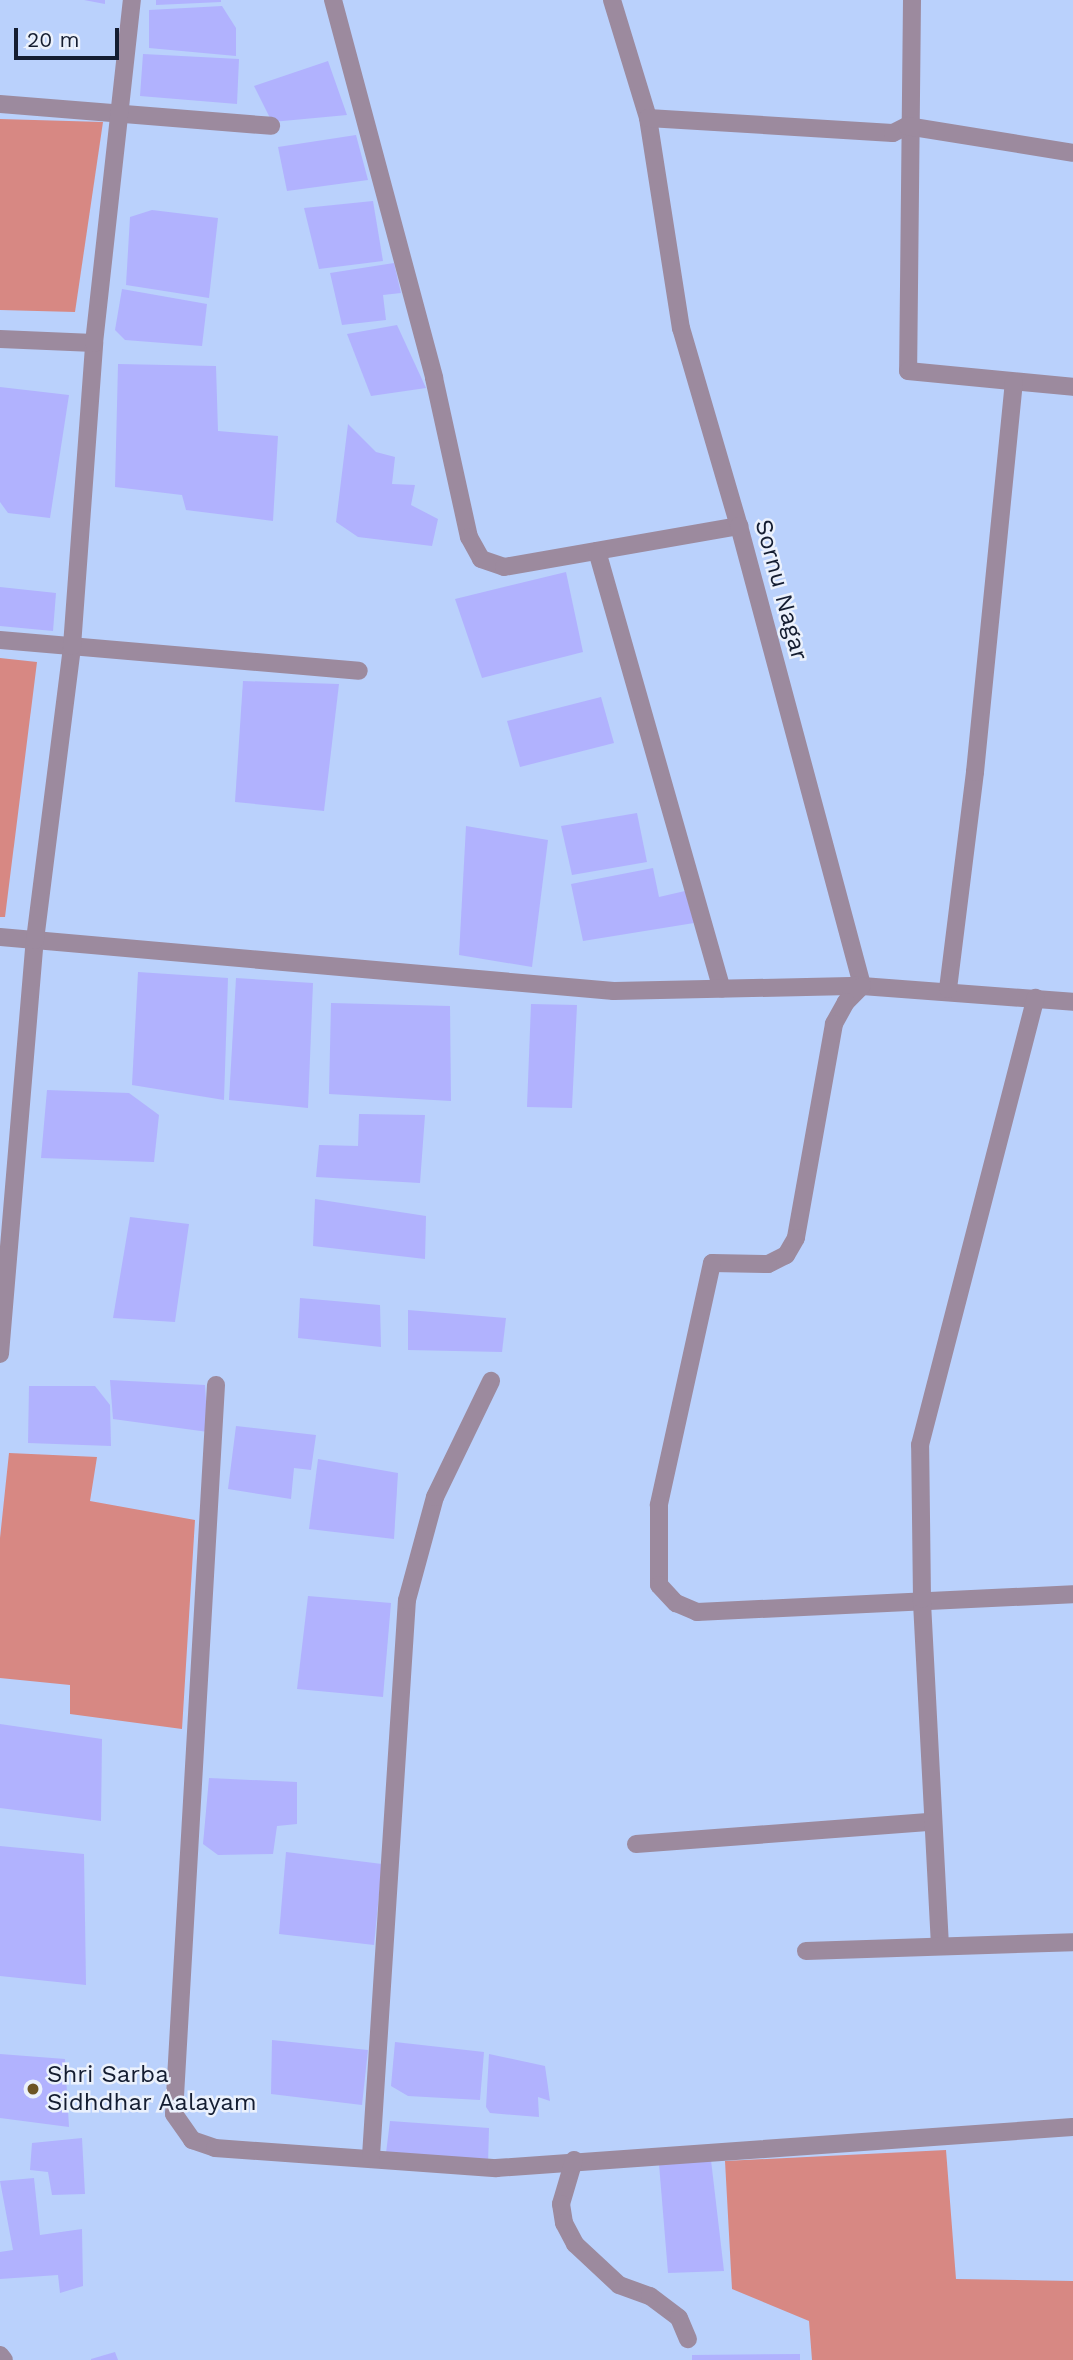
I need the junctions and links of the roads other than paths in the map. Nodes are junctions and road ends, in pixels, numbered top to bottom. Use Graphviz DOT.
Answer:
graph roads {
  1 [pos="132,0"];
  2 [pos="333,0"];
  3 [pos="612,0"];
  4 [pos="912,0"];
  5 [pos="0,104"];
  6 [pos="120,112"];
  7 [pos="648,118"];
  8 [pos="271,126"];
  9 [pos="907,126"];
  10 [pos="1073,153"];
  11 [pos="0,339"];
  12 [pos="94,343"];
  13 [pos="1014,382"];
  14 [pos="1073,387"];
  15 [pos="739,526"];
  16 [pos="597,551"];
  17 [pos="0,640"];
  18 [pos="72,646"];
  19 [pos="359,671"];
  20 [pos="0,937"];
  21 [pos="34,940"];
  22 [pos="862,986"];
  23 [pos="722,989"];
  24 [pos="948,989"];
  25 [pos="1036,998"];
  26 [pos="1073,1002"];
  27 [pos="5,1233"];
  28 [pos="0,1354"];
  29 [pos="491,1381"];
  30 [pos="216,1385"];
  31 [pos="1073,1594"];
  32 [pos="922,1599"];
  33 [pos="931,1822"];
  34 [pos="636,1844"];
  35 [pos="1073,1942"];
  36 [pos="940,1947"];
  37 [pos="806,1951"];
  38 [pos="1073,2127"];
  39 [pos="371,2157"];
  40 [pos="574,2160"];
  41 [pos="688,2339"];
  42 [pos="0,2355"];
  43 [pos="4,2360"];
  1 -- 6 [label="street"];
  2 -- 16 [label="street"];
  3 -- 7 [label="street, Sornu Nagar"];
  4 -- 9 [label="street"];
  5 -- 6 [label="street"];
  6 -- 8 [label="street"];
  6 -- 12 [label="street"];
  7 -- 9 [label="street"];
  7 -- 15 [label="street, Sornu Nagar"];
  9 -- 10 [label="street"];
  9 -- 13 [label="street"];
  11 -- 12 [label="street"];
  12 -- 18 [label="street"];
  13 -- 14 [label="street"];
  13 -- 24 [label="street"];
  15 -- 16 [label="street"];
  15 -- 22 [label="street, Sornu Nagar"];
  16 -- 23 [label="street"];
  17 -- 18 [label="street"];
  18 -- 19 [label="street"];
  18 -- 21 [label="street"];
  20 -- 21 [label="street"];
  21 -- 23 [label="street"];
  21 -- 27 [label="street"];
  22 -- 23 [label="street"];
  22 -- 24 [label="street"];
  22 -- 32 [label="street"];
  24 -- 25 [label="street"];
  25 -- 26 [label="street"];
  25 -- 32 [label="street"];
  27 -- 28 [label="street"];
  29 -- 39 [label="street"];
  30 -- 39 [label="street"];
  31 -- 32 [label="street"];
  32 -- 33 [label="street"];
  33 -- 34 [label="street"];
  33 -- 36 [label="street"];
  35 -- 36 [label="street"];
  36 -- 37 [label="street"];
  38 -- 40 [label="street"];
  39 -- 40 [label="street"];
  40 -- 41 [label="street"];
  42 -- 43 [label="street"];
}
